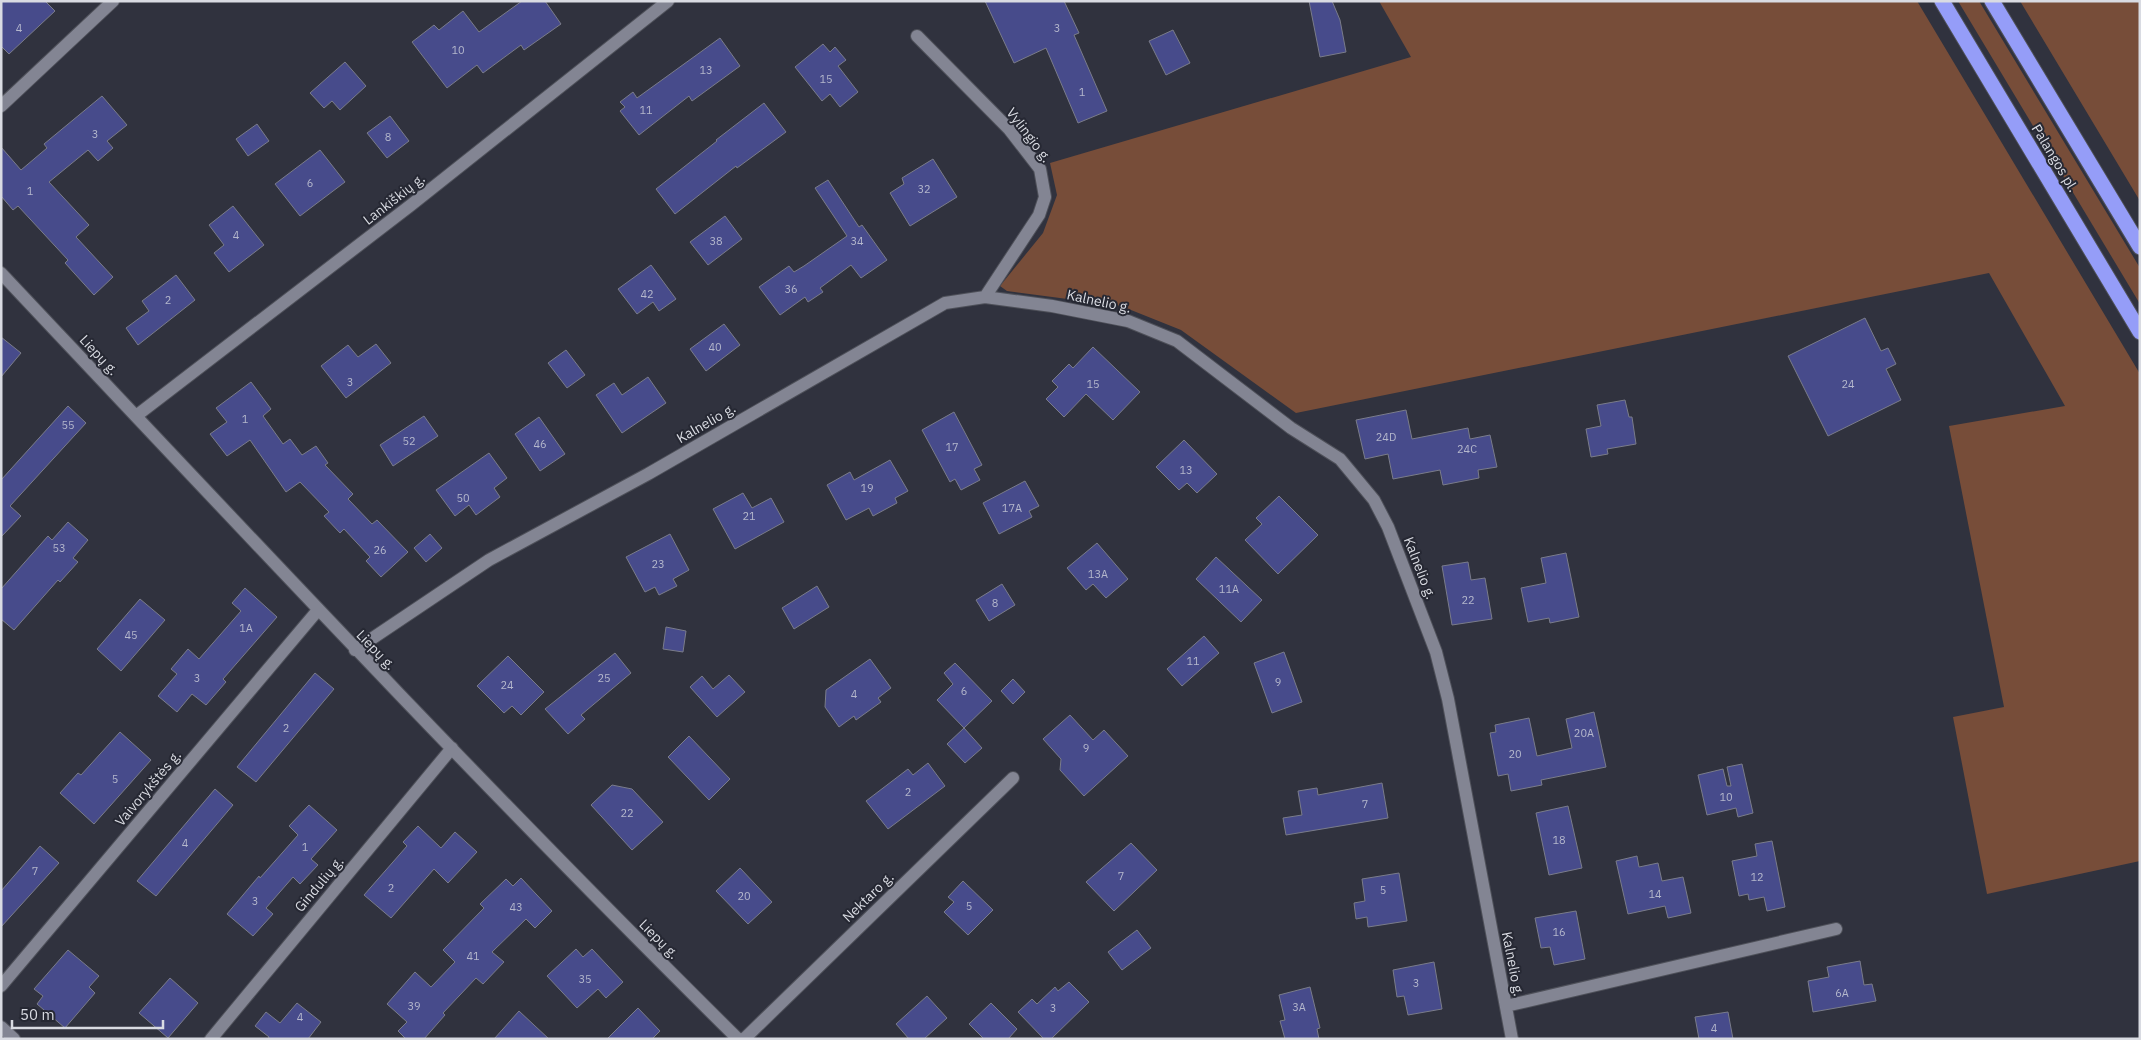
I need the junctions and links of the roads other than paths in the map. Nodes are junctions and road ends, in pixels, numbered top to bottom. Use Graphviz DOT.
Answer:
graph roads {
  1 [pos="113,1"];
  2 [pos="668,1"];
  3 [pos="1942,1"];
  4 [pos="1992,1"];
  5 [pos="917,36"];
  6 [pos="1,106"];
  7 [pos="2140,247"];
  8 [pos="3,278"];
  9 [pos="985,297"];
  10 [pos="2140,332"];
  11 [pos="136,416"];
  12 [pos="318,610"];
  13 [pos="355,650"];
  14 [pos="452,748"];
  15 [pos="1013,778"];
  16 [pos="1836,929"];
  17 [pos="1,986"];
  18 [pos="1506,1006"];
  19 [pos="1,1028"];
  20 [pos="14,1039"];
  21 [pos="210,1039"];
  22 [pos="738,1039"];
  23 [pos="744,1039"];
  24 [pos="1512,1039"];
  1 -- 6 [label="street"];
  2 -- 11 [label="street, Lankiškių g."];
  3 -- 10 [label="highway, Palangos pl."];
  4 -- 7 [label="highway, Palangos pl."];
  5 -- 9 [label="street, Vylingio g."];
  8 -- 11 [label="street, Liepų g."];
  9 -- 13 [label="street, Kalnelio g."];
  9 -- 18 [label="street, Kalnelio g."];
  11 -- 12 [label="street, Liepų g."];
  12 -- 13 [label="street, Liepų g."];
  12 -- 17 [label="street, Vaivorykštės g."];
  13 -- 14 [label="street, Liepų g."];
  14 -- 21 [label="street, Gindulių g."];
  14 -- 22 [label="street, Liepų g."];
  15 -- 23 [label="street, Nektaro g."];
  16 -- 18 [label="street"];
  18 -- 24 [label="street, Kalnelio g."];
  19 -- 20 [label="street"];
}
